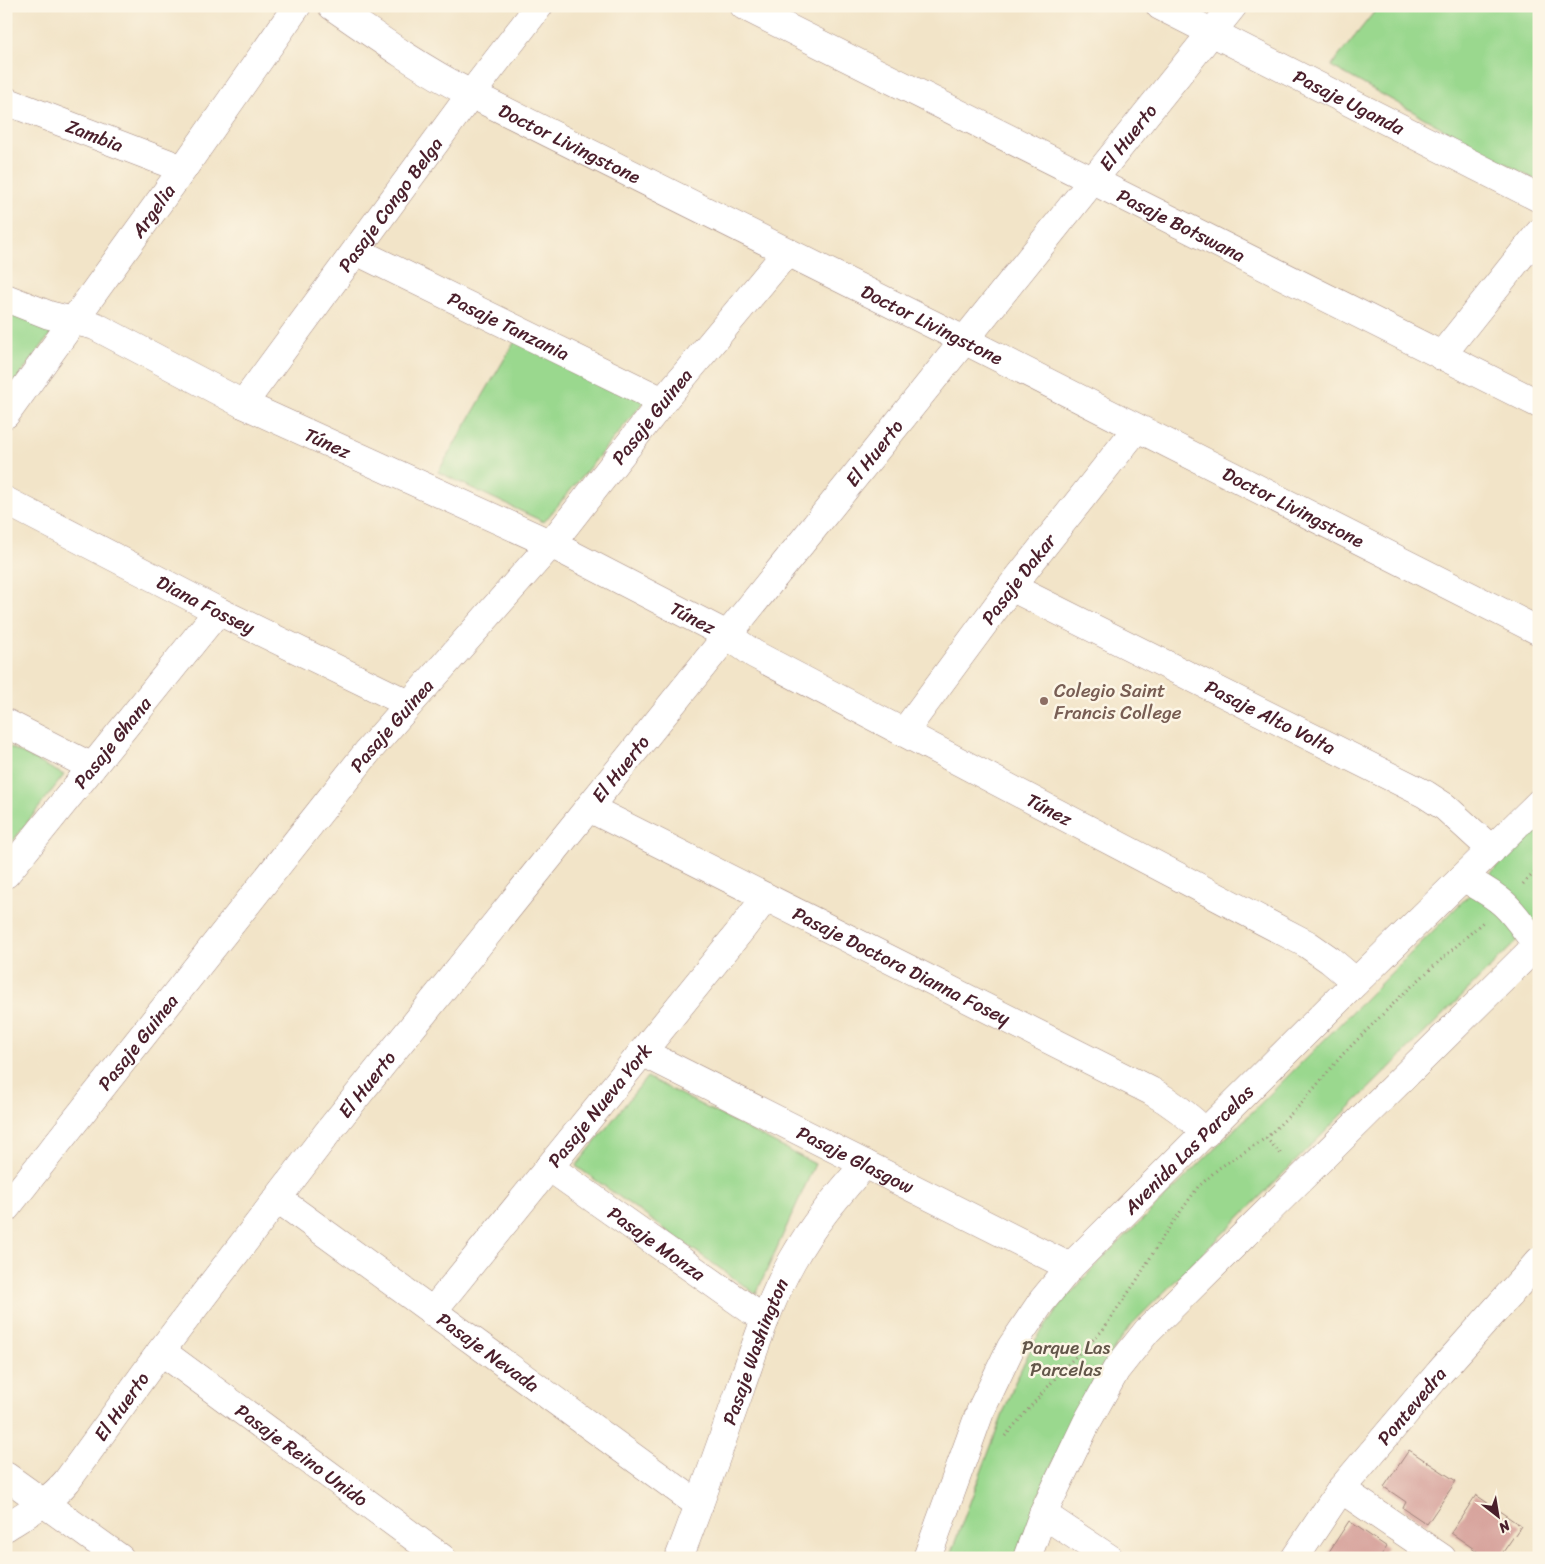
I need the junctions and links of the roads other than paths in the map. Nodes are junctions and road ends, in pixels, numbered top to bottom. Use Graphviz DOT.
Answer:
graph roads {
  1 [pos="297,6"];
  2 [pos="332,6"];
  3 [pos="539,6"];
  4 [pos="1160,6"];
  5 [pos="1233,6"];
  6 [pos="761,10"];
  7 [pos="1212,32"];
  8 [pos="471,94"];
  9 [pos="6,101"];
  10 [pos="183,169"];
  11 [pos="1093,181"];
  12 [pos="1539,198"];
  13 [pos="1539,233"];
  14 [pos="356,251"];
  15 [pos="787,252"];
  16 [pos="6,298"];
  17 [pos="73,321"];
  18 [pos="965,340"];
  19 [pos="1441,356"];
  20 [pos="663,401"];
  21 [pos="243,404"];
  22 [pos="1539,404"];
  23 [pos="6,414"];
  24 [pos="1137,428"];
  25 [pos="6,501"];
  26 [pos="551,544"];
  27 [pos="1011,587"];
  28 [pos="218,611"];
  29 [pos="1539,631"];
  30 [pos="727,636"];
  31 [pos="408,704"];
  32 [pos="6,723"];
  33 [pos="904,732"];
  34 [pos="92,767"];
  35 [pos="1539,803"];
  36 [pos="589,808"];
  37 [pos="1492,850"];
  38 [pos="6,874"];
  39 [pos="1464,878"];
  40 [pos="766,897"];
  41 [pos="1538,946"];
  42 [pos="1356,982"];
  43 [pos="642,1052"];
  44 [pos="1206,1133"];
  45 [pos="865,1164"];
  46 [pos="549,1167"];
  47 [pos="278,1199"];
  48 [pos="6,1208"];
  49 [pos="1539,1261"];
  50 [pos="1070,1267"];
  51 [pos="432,1312"];
  52 [pos="765,1320"];
  53 [pos="161,1352"];
  54 [pos="6,1476"];
  55 [pos="1342,1489"];
  56 [pos="43,1503"];
  57 [pos="699,1505"];
  58 [pos="1043,1514"];
  59 [pos="6,1527"];
  60 [pos="120,1558"];
  61 [pos="442,1558"];
  62 [pos="679,1558"];
  63 [pos="927,1558"];
  64 [pos="1027,1558"];
  65 [pos="1109,1558"];
  66 [pos="1295,1558"];
  67 [pos="1442,1558"];
  1 -- 10 [label="street, Argelia"];
  2 -- 8 [label="street, Doctor Livingstone"];
  3 -- 8 [label="street, Pasaje Congo Belga"];
  4 -- 7 [label="street, Pasaje Uganda"];
  5 -- 7 [label="street, El Huerto"];
  6 -- 11 [label="street, Pasaje Botswana"];
  7 -- 11 [label="street, El Huerto"];
  7 -- 12 [label="street, Pasaje Uganda"];
  8 -- 14 [label="street, Pasaje Congo Belga"];
  8 -- 15 [label="street, Doctor Livingstone"];
  9 -- 10 [label="street, Zambia"];
  10 -- 17 [label="street, Argelia"];
  11 -- 18 [label="street, El Huerto"];
  11 -- 19 [label="street, Pasaje Botswana"];
  13 -- 19 [label="street"];
  14 -- 20 [label="street, Pasaje Tanzania"];
  14 -- 21 [label="street, Pasaje Congo Belga"];
  15 -- 18 [label="street, Doctor Livingstone"];
  15 -- 20 [label="street, Pasaje Guinea"];
  16 -- 17 [label="street, Túnez"];
  17 -- 21 [label="street, Túnez"];
  17 -- 23 [label="street, Argelia"];
  18 -- 24 [label="street, Doctor Livingstone"];
  18 -- 30 [label="street, El Huerto"];
  19 -- 22 [label="street, Pasaje Botswana"];
  20 -- 26 [label="street, Pasaje Guinea"];
  21 -- 26 [label="street, Túnez"];
  24 -- 27 [label="street, Pasaje Dakar"];
  24 -- 29 [label="street, Doctor Livingstone"];
  25 -- 28 [label="street, Diana Fossey"];
  26 -- 30 [label="street, Túnez"];
  26 -- 31 [label="street, Pasaje Guinea"];
  27 -- 33 [label="street, Pasaje Dakar"];
  27 -- 37 [label="street, Pasaje Alto Volta"];
  28 -- 31 [label="street, Diana Fossey"];
  28 -- 34 [label="street, Pasaje Ghana"];
  30 -- 33 [label="street, Túnez"];
  30 -- 36 [label="street, El Huerto"];
  31 -- 48 [label="street, Pasaje Guinea"];
  32 -- 34 [label="street"];
  33 -- 42 [label="street, Túnez"];
  34 -- 38 [label="street, Pasaje Ghana"];
  35 -- 37 [label="street, Avenida Las Parcelas"];
  36 -- 40 [label="street, Pasaje Doctora Dianna Fosey"];
  36 -- 47 [label="street, El Huerto"];
  37 -- 39 [label="street, Avenida Las Parcelas"];
  39 -- 41 [label="street"];
  39 -- 42 [label="street, Avenida Las Parcelas"];
  40 -- 43 [label="street, Pasaje Nueva York"];
  40 -- 44 [label="street, Pasaje Doctora Dianna Fosey"];
  41 -- 58 [label="street"];
  42 -- 44 [label="street, Avenida Las Parcelas"];
  43 -- 45 [label="street, Pasaje Glasgow"];
  43 -- 46 [label="street, Pasaje Nueva York"];
  44 -- 50 [label="street, Avenida Las Parcelas"];
  45 -- 50 [label="street, Pasaje Glasgow"];
  45 -- 52 [label="street, Pasaje Washington"];
  46 -- 51 [label="street, Pasaje Nueva York"];
  46 -- 52 [label="street, Pasaje Monza"];
  47 -- 51 [label="street, Pasaje Nevada"];
  47 -- 53 [label="street, El Huerto"];
  49 -- 55 [label="street, Pontevedra"];
  50 -- 63 [label="street, Avenida Las Parcelas"];
  51 -- 57 [label="street, Pasaje Nevada"];
  52 -- 57 [label="street, Pasaje Washington"];
  53 -- 56 [label="street, El Huerto"];
  53 -- 61 [label="street, Pasaje Reino Unido"];
  54 -- 56 [label="street"];
  55 -- 66 [label="street, Pontevedra"];
  55 -- 67 [label="street"];
  56 -- 59 [label="street, El Huerto"];
  56 -- 60 [label="street"];
  57 -- 62 [label="street, Pasaje Washington"];
  58 -- 64 [label="street"];
  58 -- 65 [label="street"];
}
